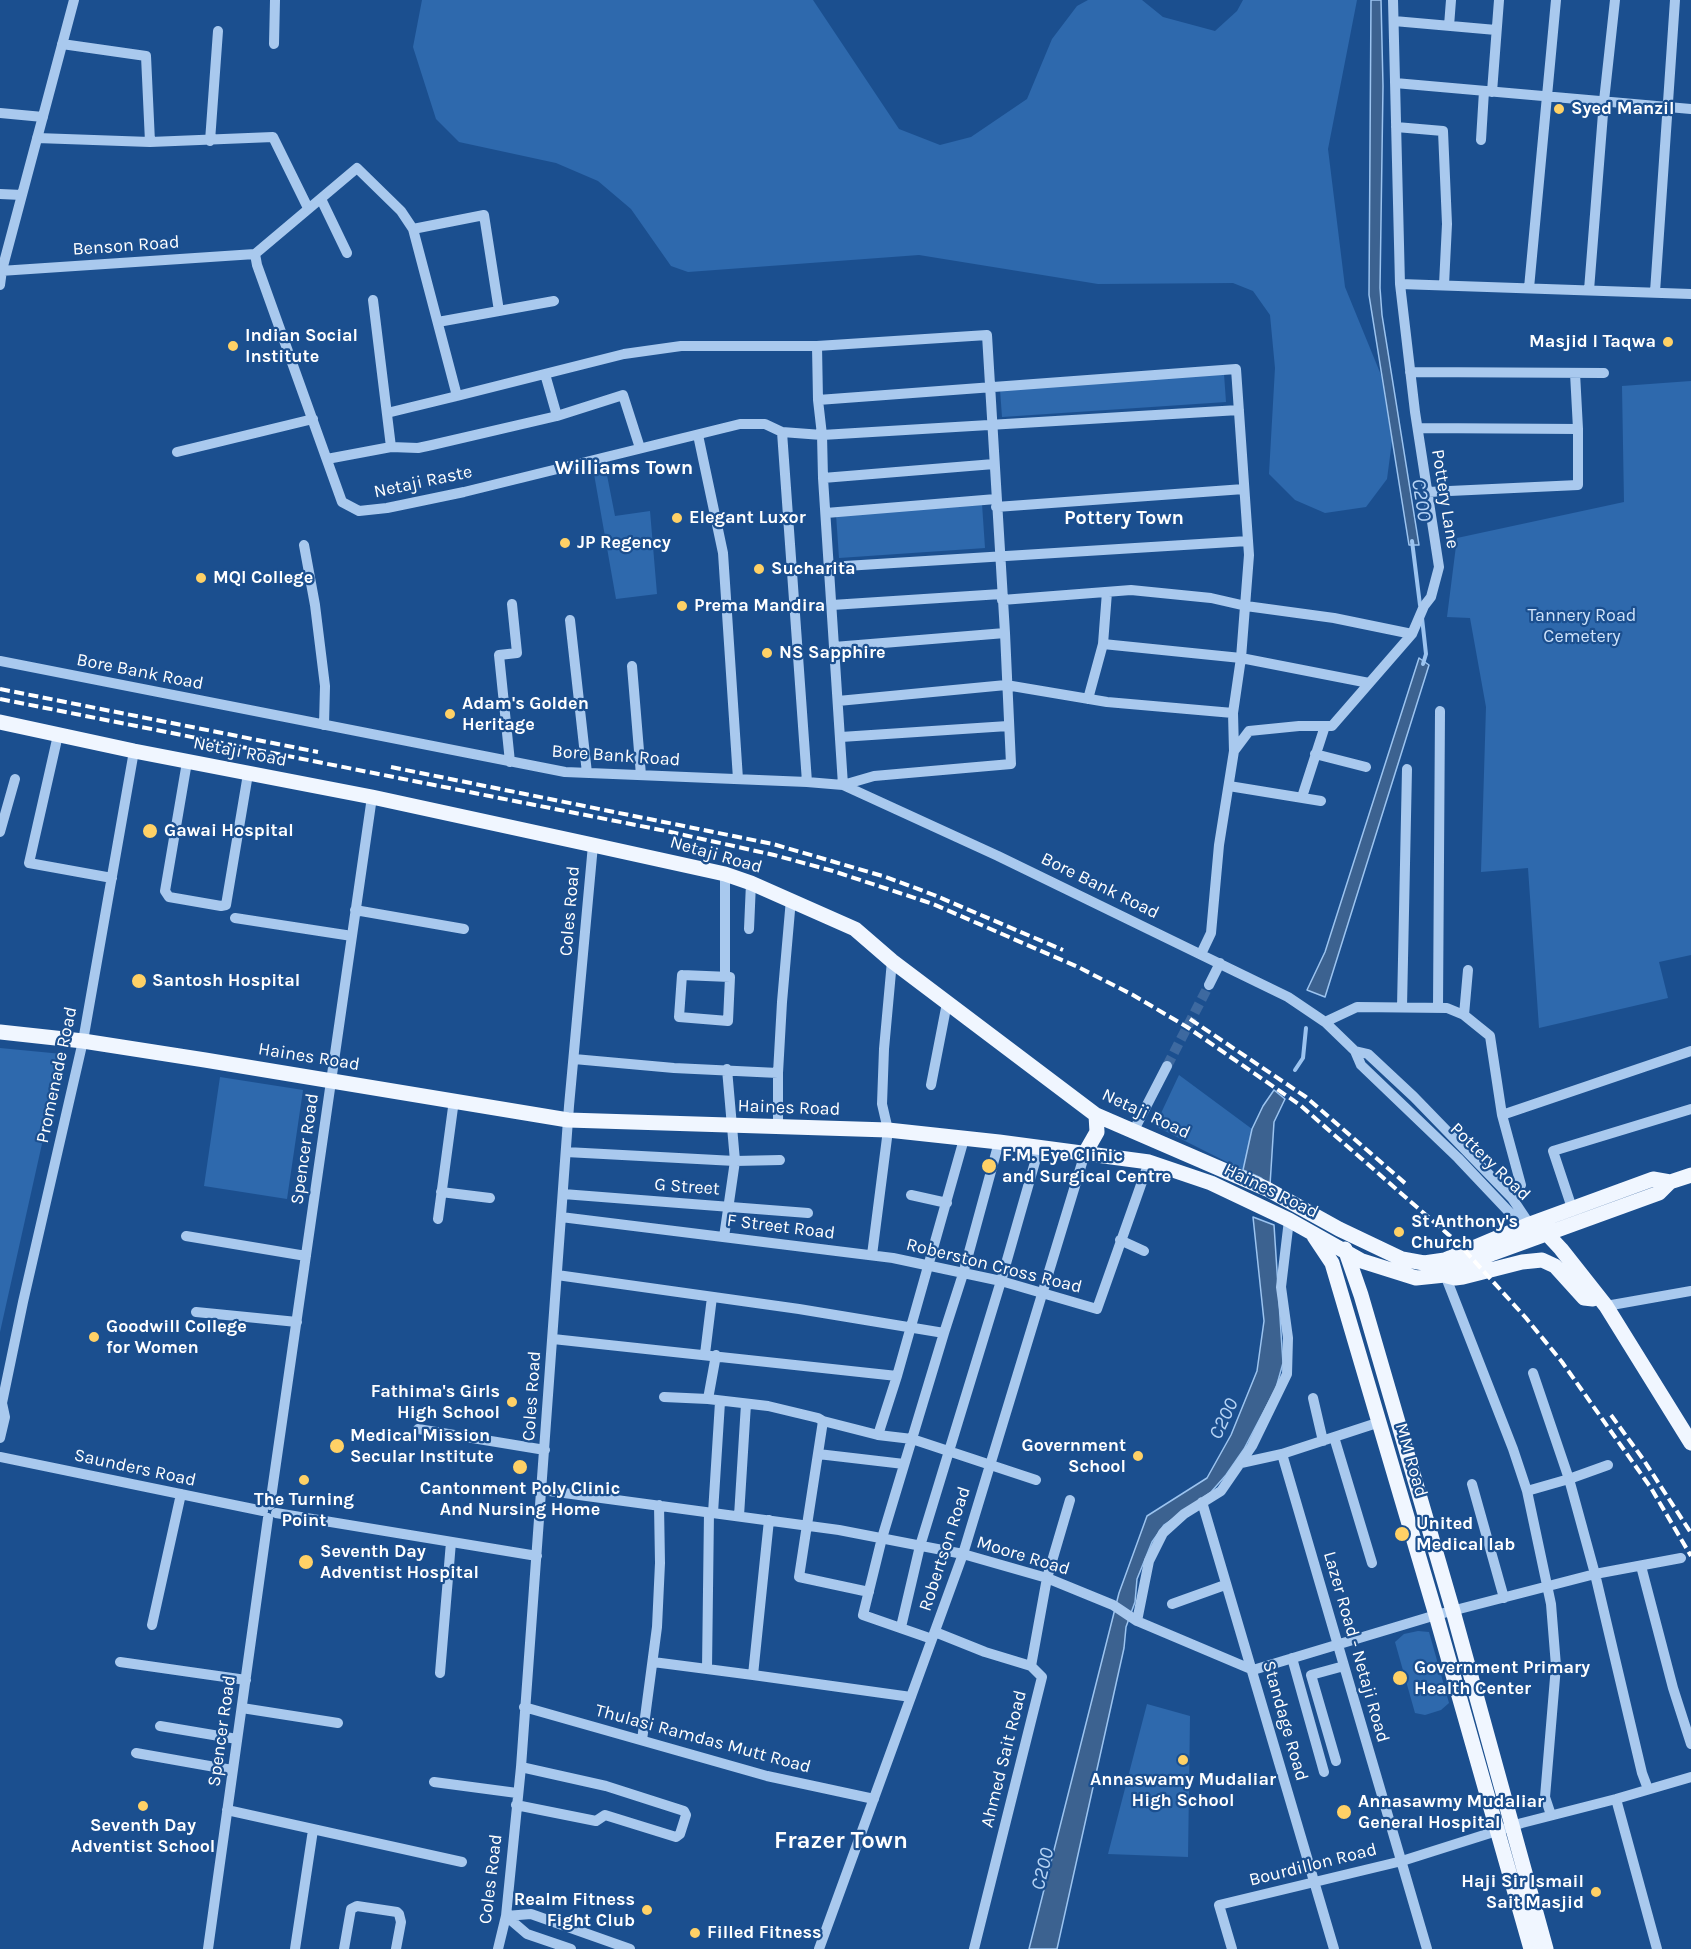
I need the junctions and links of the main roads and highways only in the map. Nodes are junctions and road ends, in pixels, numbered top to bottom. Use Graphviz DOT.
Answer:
graph roads {
  1 [pos="0,722"];
  2 [pos="0,1032"];
  3 [pos="1096,1115"];
  4 [pos="1085,1153"];
  5 [pos="1691,1175"];
  6 [pos="1670,1182"];
  7 [pos="1530,1224"];
  8 [pos="1338,1228"];
  9 [pos="1310,1231"];
  10 [pos="1548,1234"];
  11 [pos="1346,1251"];
  12 [pos="1445,1275"];
  13 [pos="1602,1302"];
  14 [pos="1691,1443"];
  15 [pos="1503,1828"];
  16 [pos="1531,1949"];
  17 [pos="1546,1949"];
  1 -- 3 [label="main road, Netaji Road"];
  2 -- 4 [label="main road, Haines Road"];
  3 -- 4 [label="main road"];
  3 -- 8 [label="main road, Netaji Road"];
  4 -- 9 [label="main road, Haines Road"];
  5 -- 6 [label="main road"];
  6 -- 7 [label="main road, Haines Road"];
  6 -- 10 [label="main road, Haines Road"];
  7 -- 8 [label="main road, Haines Road"];
  7 -- 10 [label="main road"];
  8 -- 11 [label="main road, MM Road"];
  9 -- 11 [label="main road, Haines Road"];
  9 -- 15 [label="main road, MM Road"];
  10 -- 12 [label="main road, Haines Road"];
  10 -- 13 [label="main road"];
  11 -- 12 [label="main road, Haines Road"];
  11 -- 15 [label="main road, MM Road"];
  12 -- 13 [label="main road"];
  13 -- 14 [label="main road"];
  15 -- 16 [label="main road, MM Road"];
  15 -- 17 [label="main road, MM Road"];
}
